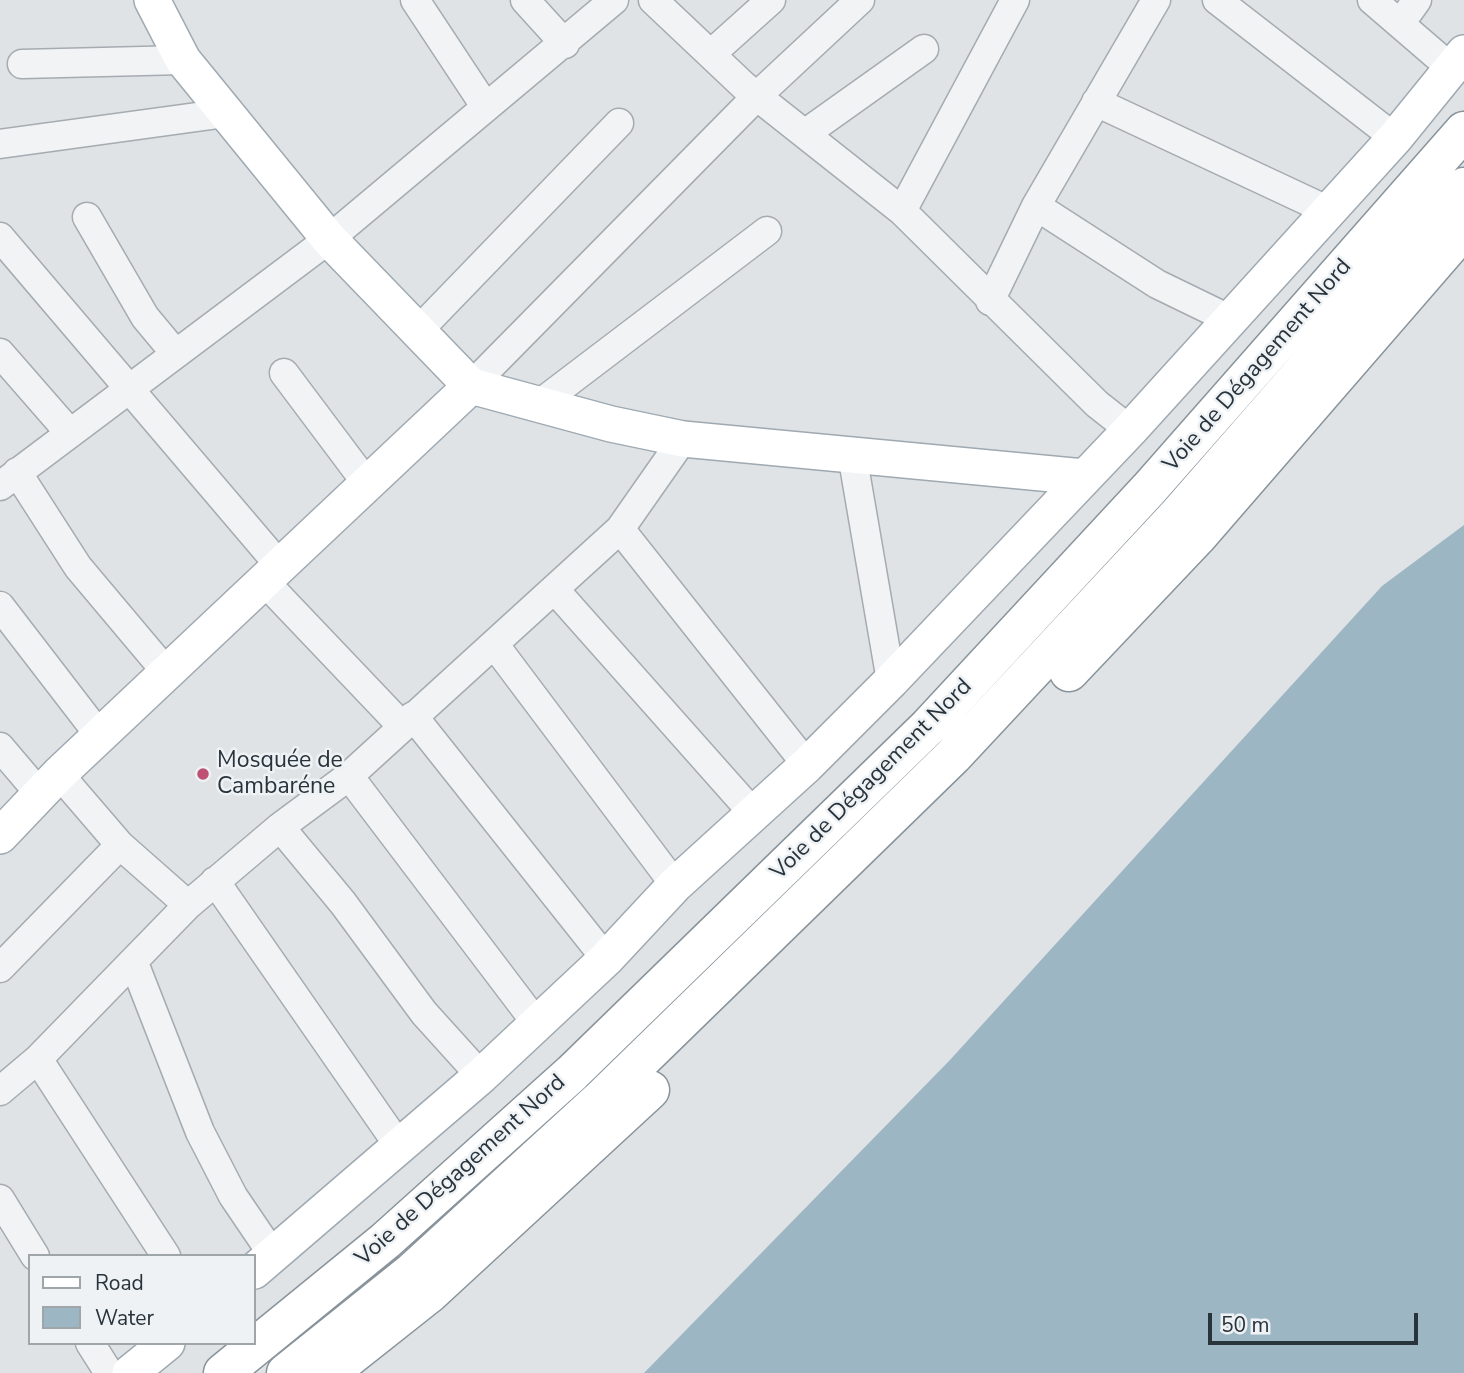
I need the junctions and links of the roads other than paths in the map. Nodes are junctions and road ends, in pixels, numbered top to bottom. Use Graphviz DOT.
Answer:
graph roads {
  1 [pos="152,0"];
  2 [pos="415,0"];
  3 [pos="525,0"];
  4 [pos="614,0"];
  5 [pos="653,0"];
  6 [pos="771,0"];
  7 [pos="860,0"];
  8 [pos="1015,0"];
  9 [pos="1156,0"];
  10 [pos="1217,0"];
  11 [pos="1372,0"];
  12 [pos="1417,0"];
  13 [pos="1400,24"];
  14 [pos="565,44"];
  15 [pos="924,48"];
  16 [pos="712,53"];
  17 [pos="183,60"];
  18 [pos="1457,61"];
  19 [pos="22,64"];
  20 [pos="757,96"];
  21 [pos="1096,102"];
  22 [pos="485,106"];
  23 [pos="226,113"];
  24 [pos="619,124"];
  25 [pos="1464,131"];
  26 [pos="806,133"];
  27 [pos="1395,138"];
  28 [pos="0,144"];
  29 [pos="1464,187"];
  30 [pos="1035,206"];
  31 [pos="902,211"];
  32 [pos="1329,211"];
  33 [pos="87,217"];
  34 [pos="1464,229"];
  35 [pos="767,231"];
  36 [pos="0,237"];
  37 [pos="329,239"];
  38 [pos="990,301"];
  39 [pos="1229,320"];
  40 [pos="416,332"];
  41 [pos="0,353"];
  42 [pos="175,353"];
  43 [pos="284,373"];
  44 [pos="471,386"];
  45 [pos="128,388"];
  46 [pos="538,404"];
  47 [pos="1130,430"];
  48 [pos="69,432"];
  49 [pos="683,439"];
  50 [pos="852,454"];
  51 [pos="1084,477"];
  52 [pos="6,478"];
  53 [pos="368,485"];
  54 [pos="620,529"];
  55 [pos="271,573"];
  56 [pos="555,590"];
  57 [pos="0,606"];
  58 [pos="494,644"];
  59 [pos="168,674"];
  60 [pos="891,681"];
  61 [pos="408,721"];
  62 [pos="100,736"];
  63 [pos="0,747"];
  64 [pos="807,765"];
  65 [pos="349,776"];
  66 [pos="49,784"];
  67 [pos="753,813"];
  68 [pos="280,827"];
  69 [pos="0,836"];
  70 [pos="120,845"];
  71 [pos="215,881"];
  72 [pos="675,886"];
  73 [pos="188,905"];
  74 [pos="606,960"];
  75 [pos="134,963"];
  76 [pos="0,968"];
  77 [pos="537,1024"];
  78 [pos="38,1059"];
  79 [pos="481,1076"];
  80 [pos="0,1091"];
  81 [pos="399,1146"];
  82 [pos="0,1199"];
  83 [pos="33,1254"];
  84 [pos="165,1254"];
  85 [pos="263,1263"];
  86 [pos="91,1345"];
  87 [pos="165,1345"];
  88 [pos="109,1373"];
  89 [pos="130,1373"];
  90 [pos="223,1373"];
  91 [pos="286,1373"];
  92 [pos="329,1373"];
  1 -- 17 [label="main road"];
  2 -- 22 [label="street"];
  3 -- 14 [label="street"];
  4 -- 14 [label="street"];
  5 -- 16 [label="street"];
  6 -- 16 [label="street"];
  7 -- 20 [label="street"];
  8 -- 31 [label="street"];
  9 -- 21 [label="street"];
  10 -- 27 [label="street"];
  11 -- 13 [label="street"];
  12 -- 13 [label="street"];
  13 -- 18 [label="street"];
  14 -- 22 [label="street"];
  15 -- 26 [label="street"];
  16 -- 20 [label="street"];
  17 -- 19 [label="street"];
  17 -- 23 [label="main road"];
  18 -- 27 [label="main road"];
  20 -- 26 [label="street"];
  20 -- 44 [label="street"];
  21 -- 30 [label="street"];
  21 -- 32 [label="street"];
  22 -- 37 [label="street"];
  23 -- 28 [label="street"];
  23 -- 37 [label="main road"];
  24 -- 40 [label="street"];
  25 -- 90 [label="highway, Voie de Dégagement Nord"];
  26 -- 31 [label="street"];
  27 -- 32 [label="main road"];
  29 -- 91 [label="highway, Voie de Dégagement Nord"];
  30 -- 38 [label="street"];
  30 -- 39 [label="street"];
  31 -- 38 [label="street"];
  32 -- 39 [label="main road"];
  33 -- 42 [label="street"];
  34 -- 92 [label="highway"];
  35 -- 46 [label="street"];
  36 -- 45 [label="street"];
  37 -- 40 [label="main road"];
  37 -- 42 [label="street"];
  38 -- 47 [label="street"];
  39 -- 47 [label="main road"];
  40 -- 44 [label="main road"];
  41 -- 48 [label="street"];
  42 -- 45 [label="street"];
  43 -- 53 [label="street"];
  44 -- 46 [label="main road"];
  44 -- 53 [label="main road"];
  45 -- 48 [label="street"];
  45 -- 55 [label="street"];
  46 -- 49 [label="main road"];
  47 -- 51 [label="main road"];
  48 -- 52 [label="street"];
  49 -- 50 [label="main road"];
  49 -- 54 [label="street"];
  50 -- 51 [label="main road"];
  50 -- 60 [label="street"];
  51 -- 60 [label="main road"];
  52 -- 59 [label="street"];
  53 -- 55 [label="main road"];
  54 -- 56 [label="street"];
  54 -- 64 [label="street"];
  55 -- 59 [label="main road"];
  55 -- 61 [label="street"];
  56 -- 58 [label="street"];
  56 -- 67 [label="street"];
  57 -- 62 [label="street"];
  58 -- 61 [label="street"];
  58 -- 72 [label="street"];
  59 -- 62 [label="main road"];
  60 -- 64 [label="main road"];
  61 -- 65 [label="street"];
  61 -- 74 [label="street"];
  62 -- 66 [label="main road"];
  63 -- 66 [label="street"];
  64 -- 67 [label="main road"];
  65 -- 68 [label="street"];
  65 -- 77 [label="street"];
  66 -- 69 [label="main road"];
  66 -- 70 [label="street"];
  67 -- 72 [label="main road"];
  68 -- 71 [label="street"];
  68 -- 79 [label="street"];
  70 -- 73 [label="street"];
  70 -- 76 [label="street"];
  71 -- 73 [label="street"];
  71 -- 81 [label="street"];
  72 -- 74 [label="main road"];
  73 -- 75 [label="street"];
  74 -- 77 [label="main road"];
  75 -- 78 [label="street"];
  75 -- 85 [label="street"];
  77 -- 79 [label="main road"];
  78 -- 80 [label="street"];
  78 -- 84 [label="street"];
  79 -- 81 [label="main road"];
  81 -- 85 [label="main road"];
  82 -- 83 [label="street"];
  86 -- 88 [label="street"];
  87 -- 89 [label="main road"];
}
